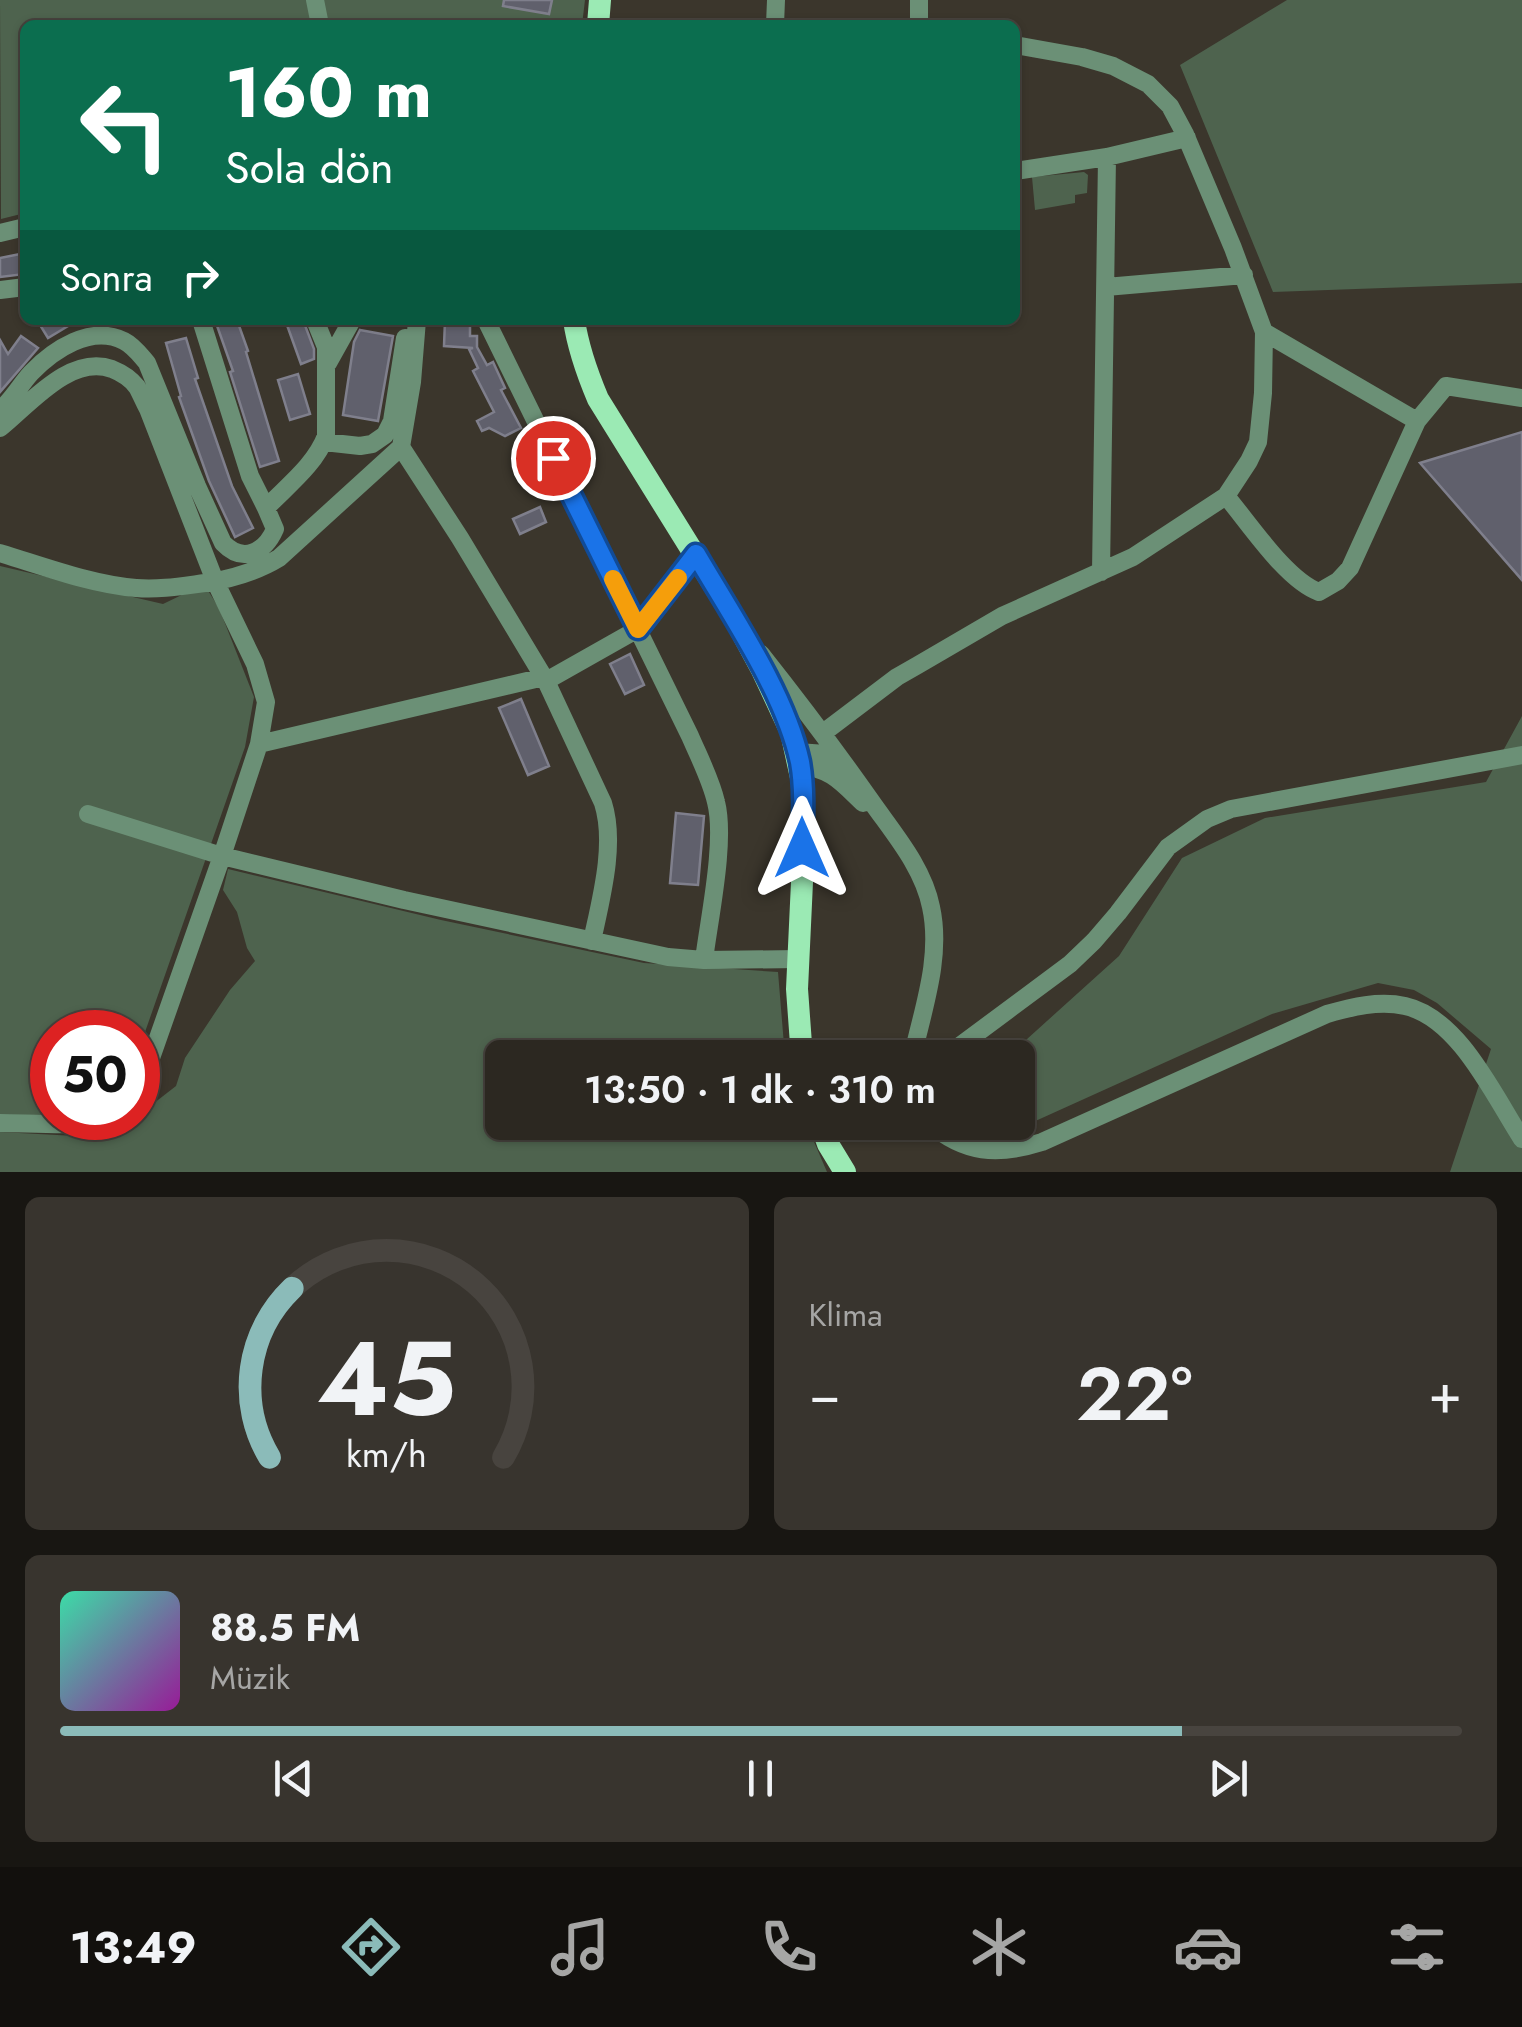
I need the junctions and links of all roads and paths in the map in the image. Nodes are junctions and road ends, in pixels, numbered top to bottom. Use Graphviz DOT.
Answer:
graph roads {
  1 [pos="1020,46"];
  2 [pos="1187,138"];
  3 [pos="1106,157"];
  4 [pos="1020,170"];
  5 [pos="1244,274"];
  6 [pos="1106,286"];
  7 [pos="204,325"];
  8 [pos="317,325"];
  9 [pos="349,325"];
  10 [pos="488,325"];
  11 [pos="575,325"];
  12 [pos="412,327"];
  13 [pos="1264,332"];
  14 [pos="328,363"];
  15 [pos="1522,398"];
  16 [pos="0,410"];
  17 [pos="1416,421"];
  18 [pos="0,428"];
  19 [pos="324,442"];
  20 [pos="401,447"];
  21 [pos="1226,496"];
  22 [pos="266,508"];
  23 [pos="0,553"];
  24 [pos="696,554"];
  25 [pos="1102,572"];
  26 [pos="215,581"];
  27 [pos="734,618"];
  28 [pos="638,629"];
  29 [pos="545,679"];
  30 [pos="823,733"];
  31 [pos="259,744"];
  32 [pos="1522,755"];
  33 [pos="798,759"];
  34 [pos="844,762"];
  35 [pos="88,814"];
  36 [pos="889,827"];
  37 [pos="222,856"];
  38 [pos="592,941"];
  39 [pos="798,959"];
  40 [pos="704,960"];
  41 [pos="160,1032"];
  42 [pos="801,1040"];
  43 [pos="916,1040"];
  44 [pos="968,1040"];
  45 [pos="0,1123"];
  46 [pos="30,1123"];
  47 [pos="1522,1139"];
  48 [pos="827,1140"];
  49 [pos="955,1140"];
  50 [pos="966,1140"];
  51 [pos="970,1148"];
  52 [pos="845,1172"];
  1 -- 2 [label="street"];
  2 -- 3 [label="street"];
  2 -- 5 [label="street"];
  3 -- 4 [label="street"];
  3 -- 6 [label="street"];
  5 -- 6 [label="street"];
  5 -- 13 [label="street"];
  6 -- 25 [label="street"];
  7 -- 22 [label="street"];
  8 -- 14 [label="street"];
  9 -- 14 [label="street"];
  10 -- 28 [label="street"];
  11 -- 24 [label="main road"];
  12 -- 19 [label="street"];
  12 -- 20 [label="street"];
  13 -- 17 [label="street"];
  13 -- 21 [label="street"];
  14 -- 19 [label="street"];
  15 -- 17 [label="street"];
  16 -- 22 [label="street"];
  17 -- 21 [label="street"];
  18 -- 26 [label="street"];
  19 -- 22 [label="street"];
  20 -- 26 [label="street"];
  20 -- 29 [label="street"];
  21 -- 25 [label="street"];
  23 -- 26 [label="street"];
  24 -- 27 [label="main road"];
  24 -- 28 [label="street"];
  25 -- 30 [label="street"];
  26 -- 31 [label="street"];
  27 -- 30 [label="street"];
  27 -- 33 [label="main road"];
  28 -- 29 [label="street"];
  28 -- 40 [label="street"];
  29 -- 31 [label="street"];
  29 -- 38 [label="street"];
  30 -- 34 [label="street"];
  31 -- 37 [label="street"];
  32 -- 44 [label="street"];
  33 -- 34 [label="street"];
  33 -- 36 [label="street"];
  33 -- 39 [label="main road"];
  34 -- 36 [label="street"];
  35 -- 37 [label="street"];
  36 -- 43 [label="street"];
  37 -- 38 [label="street"];
  37 -- 41 [label="street"];
  38 -- 40 [label="street"];
  39 -- 40 [label="street"];
  39 -- 42 [label="main road"];
  45 -- 46 [label="street"];
  47 -- 51 [label="street"];
  48 -- 52 [label="main road"];
  49 -- 51 [label="street"];
  50 -- 51 [label="street"];
}
